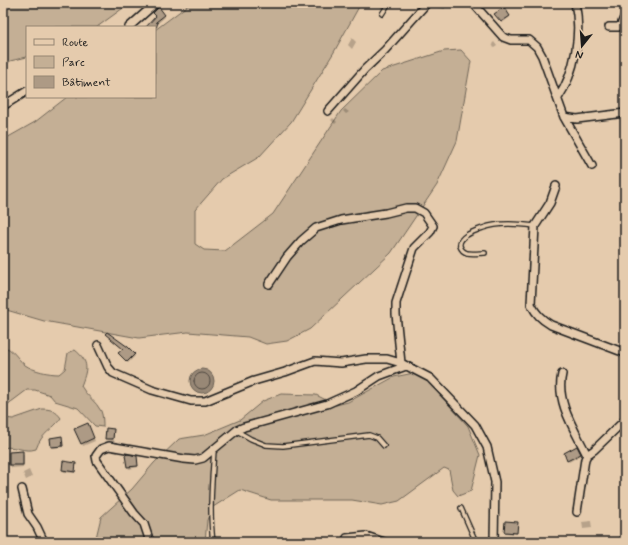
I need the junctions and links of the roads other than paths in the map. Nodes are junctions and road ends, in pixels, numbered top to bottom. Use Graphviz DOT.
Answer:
graph roads {
  1 [pos="156,3"];
  2 [pos="389,3"];
  3 [pos="427,3"];
  4 [pos="473,3"];
  5 [pos="575,3"];
  6 [pos="382,14"];
  7 [pos="625,15"];
  8 [pos="130,26"];
  9 [pos="609,27"];
  10 [pos="26,92"];
  11 [pos="558,98"];
  12 [pos="3,106"];
  13 [pos="328,111"];
  14 [pos="625,113"];
  15 [pos="564,117"];
  16 [pos="592,166"];
  17 [pos="556,186"];
  18 [pos="535,226"];
  19 [pos="485,253"];
  20 [pos="269,284"];
  21 [pos="98,345"];
  22 [pos="625,353"];
  23 [pos="404,364"];
  24 [pos="562,374"];
  25 [pos="625,420"];
  26 [pos="237,430"];
  27 [pos="384,446"];
  28 [pos="214,449"];
  29 [pos="587,455"];
  30 [pos="22,489"];
  31 [pos="461,508"];
  32 [pos="578,512"];
  33 [pos="347,538"];
  34 [pos="44,542"];
  35 [pos="150,542"];
  36 [pos="213,542"];
  37 [pos="384,542"];
  38 [pos="476,542"];
  39 [pos="494,542"];
  1 -- 8 [label="street"];
  2 -- 6 [label="lane"];
  3 -- 13 [label="street"];
  4 -- 11 [label="street"];
  5 -- 11 [label="street"];
  7 -- 9 [label="street"];
  10 -- 12 [label="street"];
  11 -- 15 [label="street"];
  14 -- 15 [label="street"];
  15 -- 16 [label="street"];
  17 -- 18 [label="street"];
  18 -- 19 [label="lane"];
  18 -- 22 [label="street"];
  20 -- 23 [label="street"];
  21 -- 23 [label="street"];
  23 -- 26 [label="street"];
  23 -- 39 [label="street"];
  24 -- 29 [label="street"];
  25 -- 29 [label="street"];
  26 -- 27 [label="lane"];
  26 -- 28 [label="street"];
  28 -- 35 [label="street"];
  28 -- 36 [label="lane"];
  29 -- 32 [label="street"];
  30 -- 34 [label="street"];
  31 -- 38 [label="lane"];
  33 -- 37 [label="street"];
}
